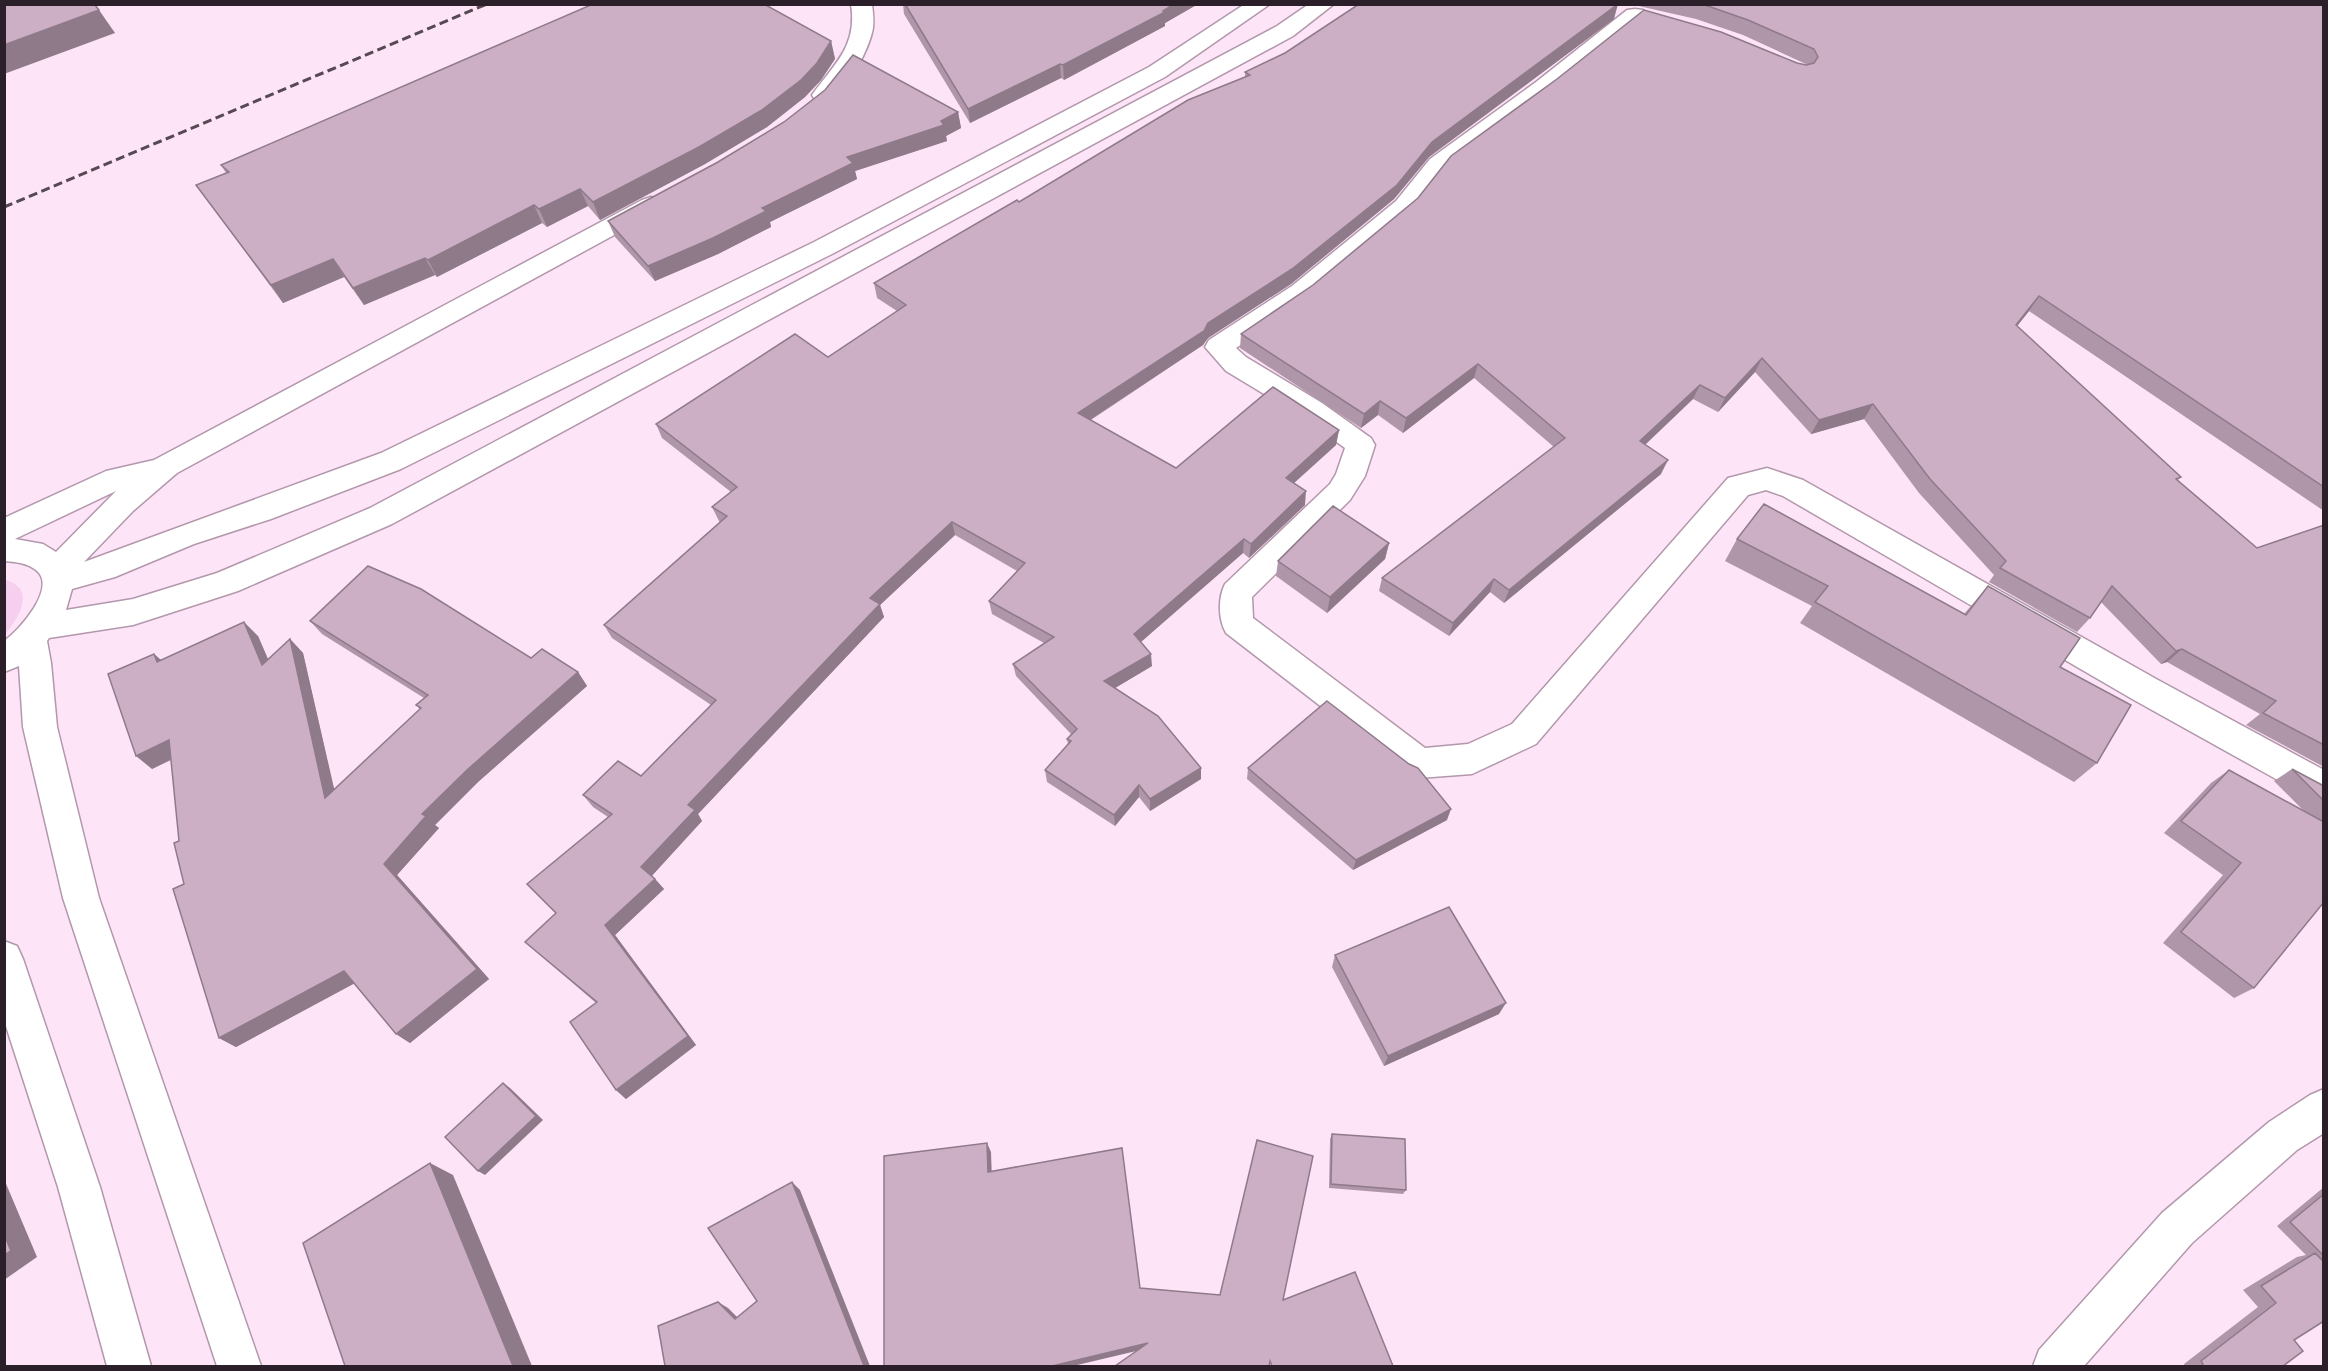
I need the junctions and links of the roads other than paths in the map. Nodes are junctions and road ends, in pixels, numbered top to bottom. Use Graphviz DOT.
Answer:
graph roads {
  1 [pos="861,4"];
  2 [pos="1324,4"];
  3 [pos="1250,7"];
  4 [pos="1635,15"];
  5 [pos="801,114"];
  6 [pos="672,194"];
  7 [pos="167,465"];
  8 [pos="4,531"];
  9 [pos="4,549"];
  10 [pos="58,576"];
  11 [pos="25,642"];
  12 [pos="2324,788"];
  13 [pos="4,959"];
  14 [pos="2324,1109"];
  15 [pos="129,1366"];
  16 [pos="239,1366"];
  17 [pos="2055,1366"];
  1 -- 5 [label="street"];
  2 -- 11 [label="street"];
  3 -- 10 [label="street"];
  4 -- 12 [label="street"];
  6 -- 7 [label="street"];
  7 -- 8 [label="street"];
  7 -- 10 [label="street"];
  9 -- 10 [label="street"];
  10 -- 11 [label="street"];
  11 -- 16 [label="street"];
  13 -- 15 [label="street"];
  14 -- 17 [label="street"];
}
